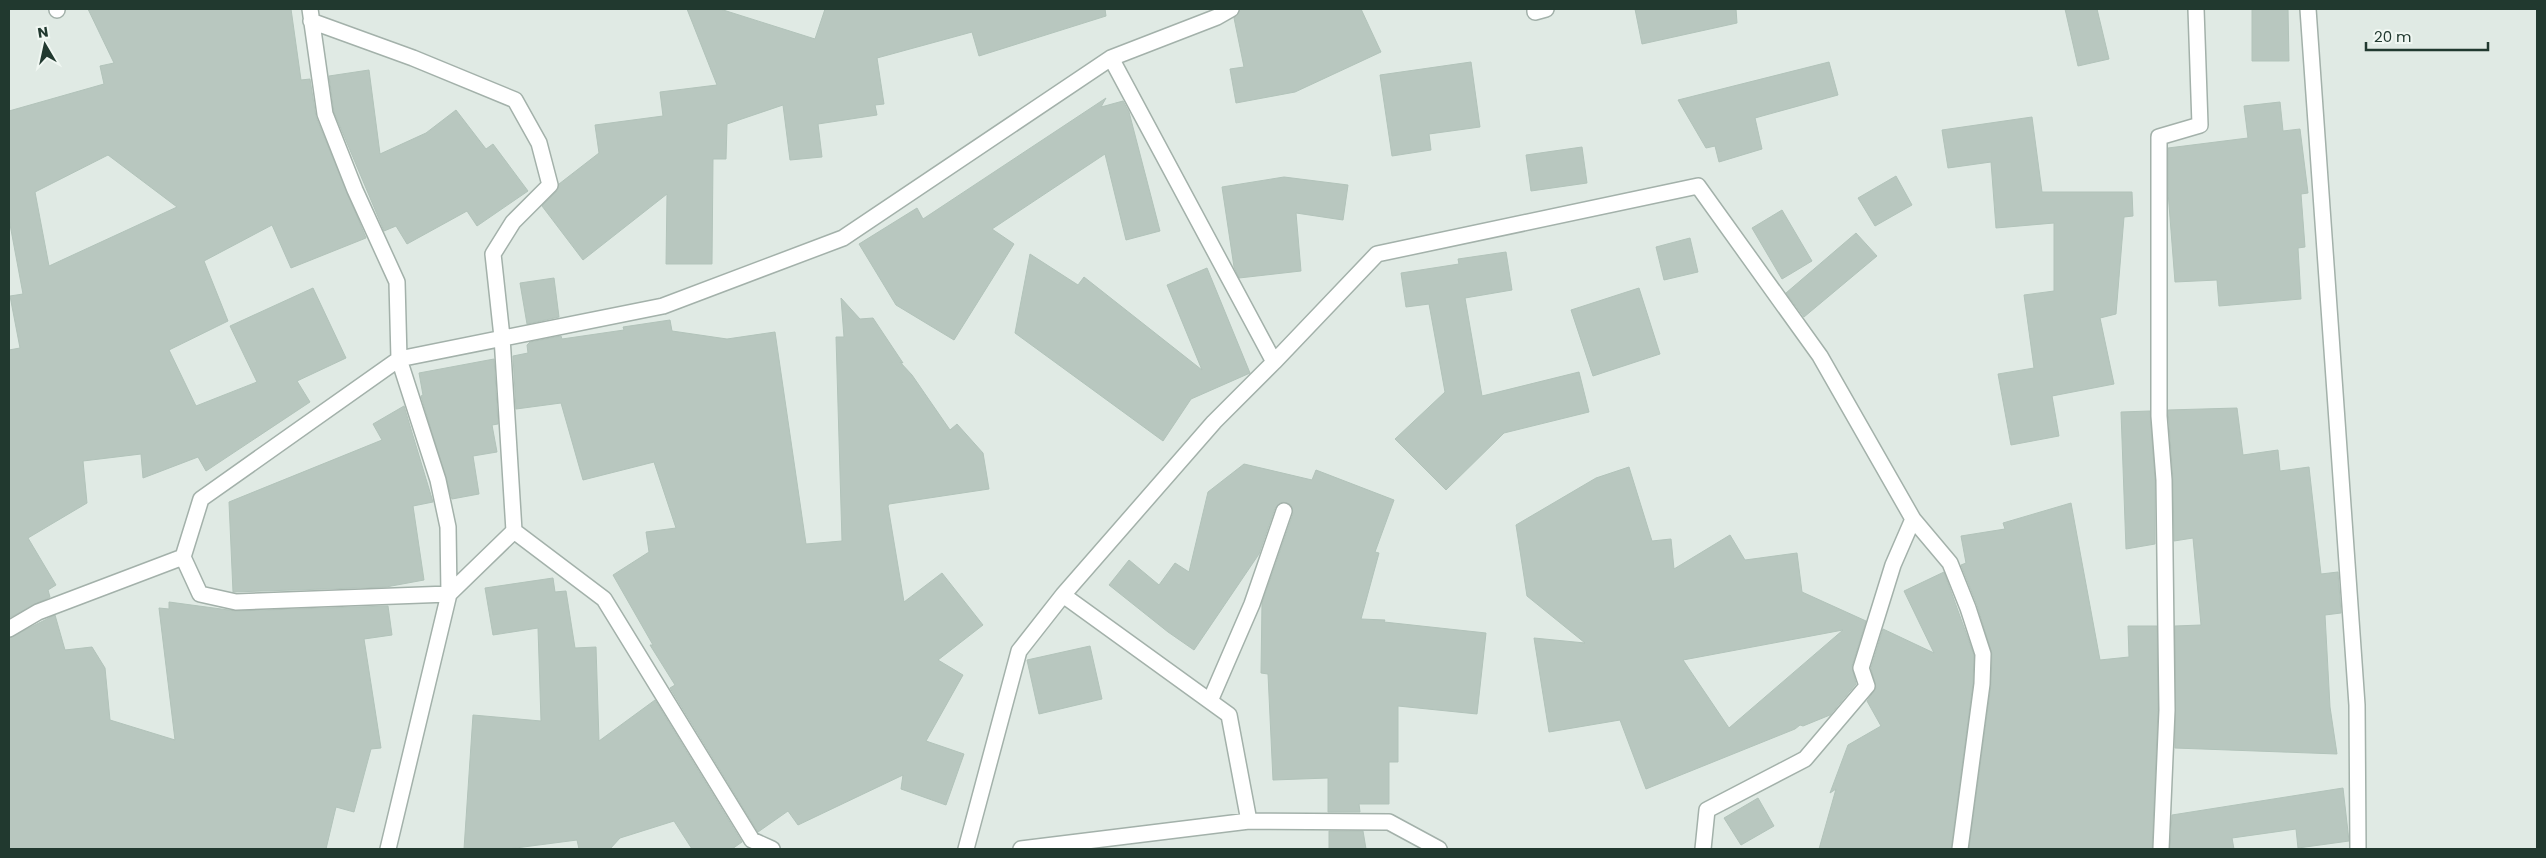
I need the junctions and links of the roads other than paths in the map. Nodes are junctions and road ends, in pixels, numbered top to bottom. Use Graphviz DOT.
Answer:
graph roads {
  1 [pos="1231,9"];
  2 [pos="1535,9"];
  3 [pos="1546,9"];
  4 [pos="2196,9"];
  5 [pos="2308,9"];
  6 [pos="311,15"];
  7 [pos="1112,58"];
  8 [pos="502,337"];
  9 [pos="399,360"];
  10 [pos="1274,362"];
  11 [pos="1284,511"];
  12 [pos="1913,519"];
  13 [pos="514,531"];
  14 [pos="184,557"];
  15 [pos="449,594"];
  16 [pos="1063,595"];
  17 [pos="9,629"];
  18 [pos="1210,700"];
  19 [pos="1249,821"];
  20 [pos="388,849"];
  21 [pos="772,849"];
  22 [pos="966,849"];
  23 [pos="1021,849"];
  24 [pos="1439,849"];
  25 [pos="1702,849"];
  26 [pos="1960,849"];
  27 [pos="2161,849"];
  28 [pos="2358,849"];
  1 -- 7 [label="street"];
  2 -- 3 [label="street"];
  4 -- 27 [label="street"];
  5 -- 28 [label="street"];
  6 -- 8 [label="street"];
  6 -- 9 [label="street"];
  7 -- 8 [label="street"];
  7 -- 10 [label="street"];
  8 -- 9 [label="street"];
  8 -- 13 [label="street"];
  9 -- 14 [label="street"];
  9 -- 15 [label="street"];
  10 -- 12 [label="street"];
  10 -- 16 [label="street"];
  11 -- 18 [label="street"];
  12 -- 25 [label="street"];
  12 -- 26 [label="street"];
  13 -- 15 [label="street"];
  13 -- 21 [label="street"];
  14 -- 15 [label="street"];
  14 -- 17 [label="street"];
  15 -- 20 [label="street"];
  16 -- 18 [label="street"];
  16 -- 22 [label="street"];
  18 -- 19 [label="street"];
  19 -- 23 [label="street"];
  19 -- 24 [label="street"];
}
